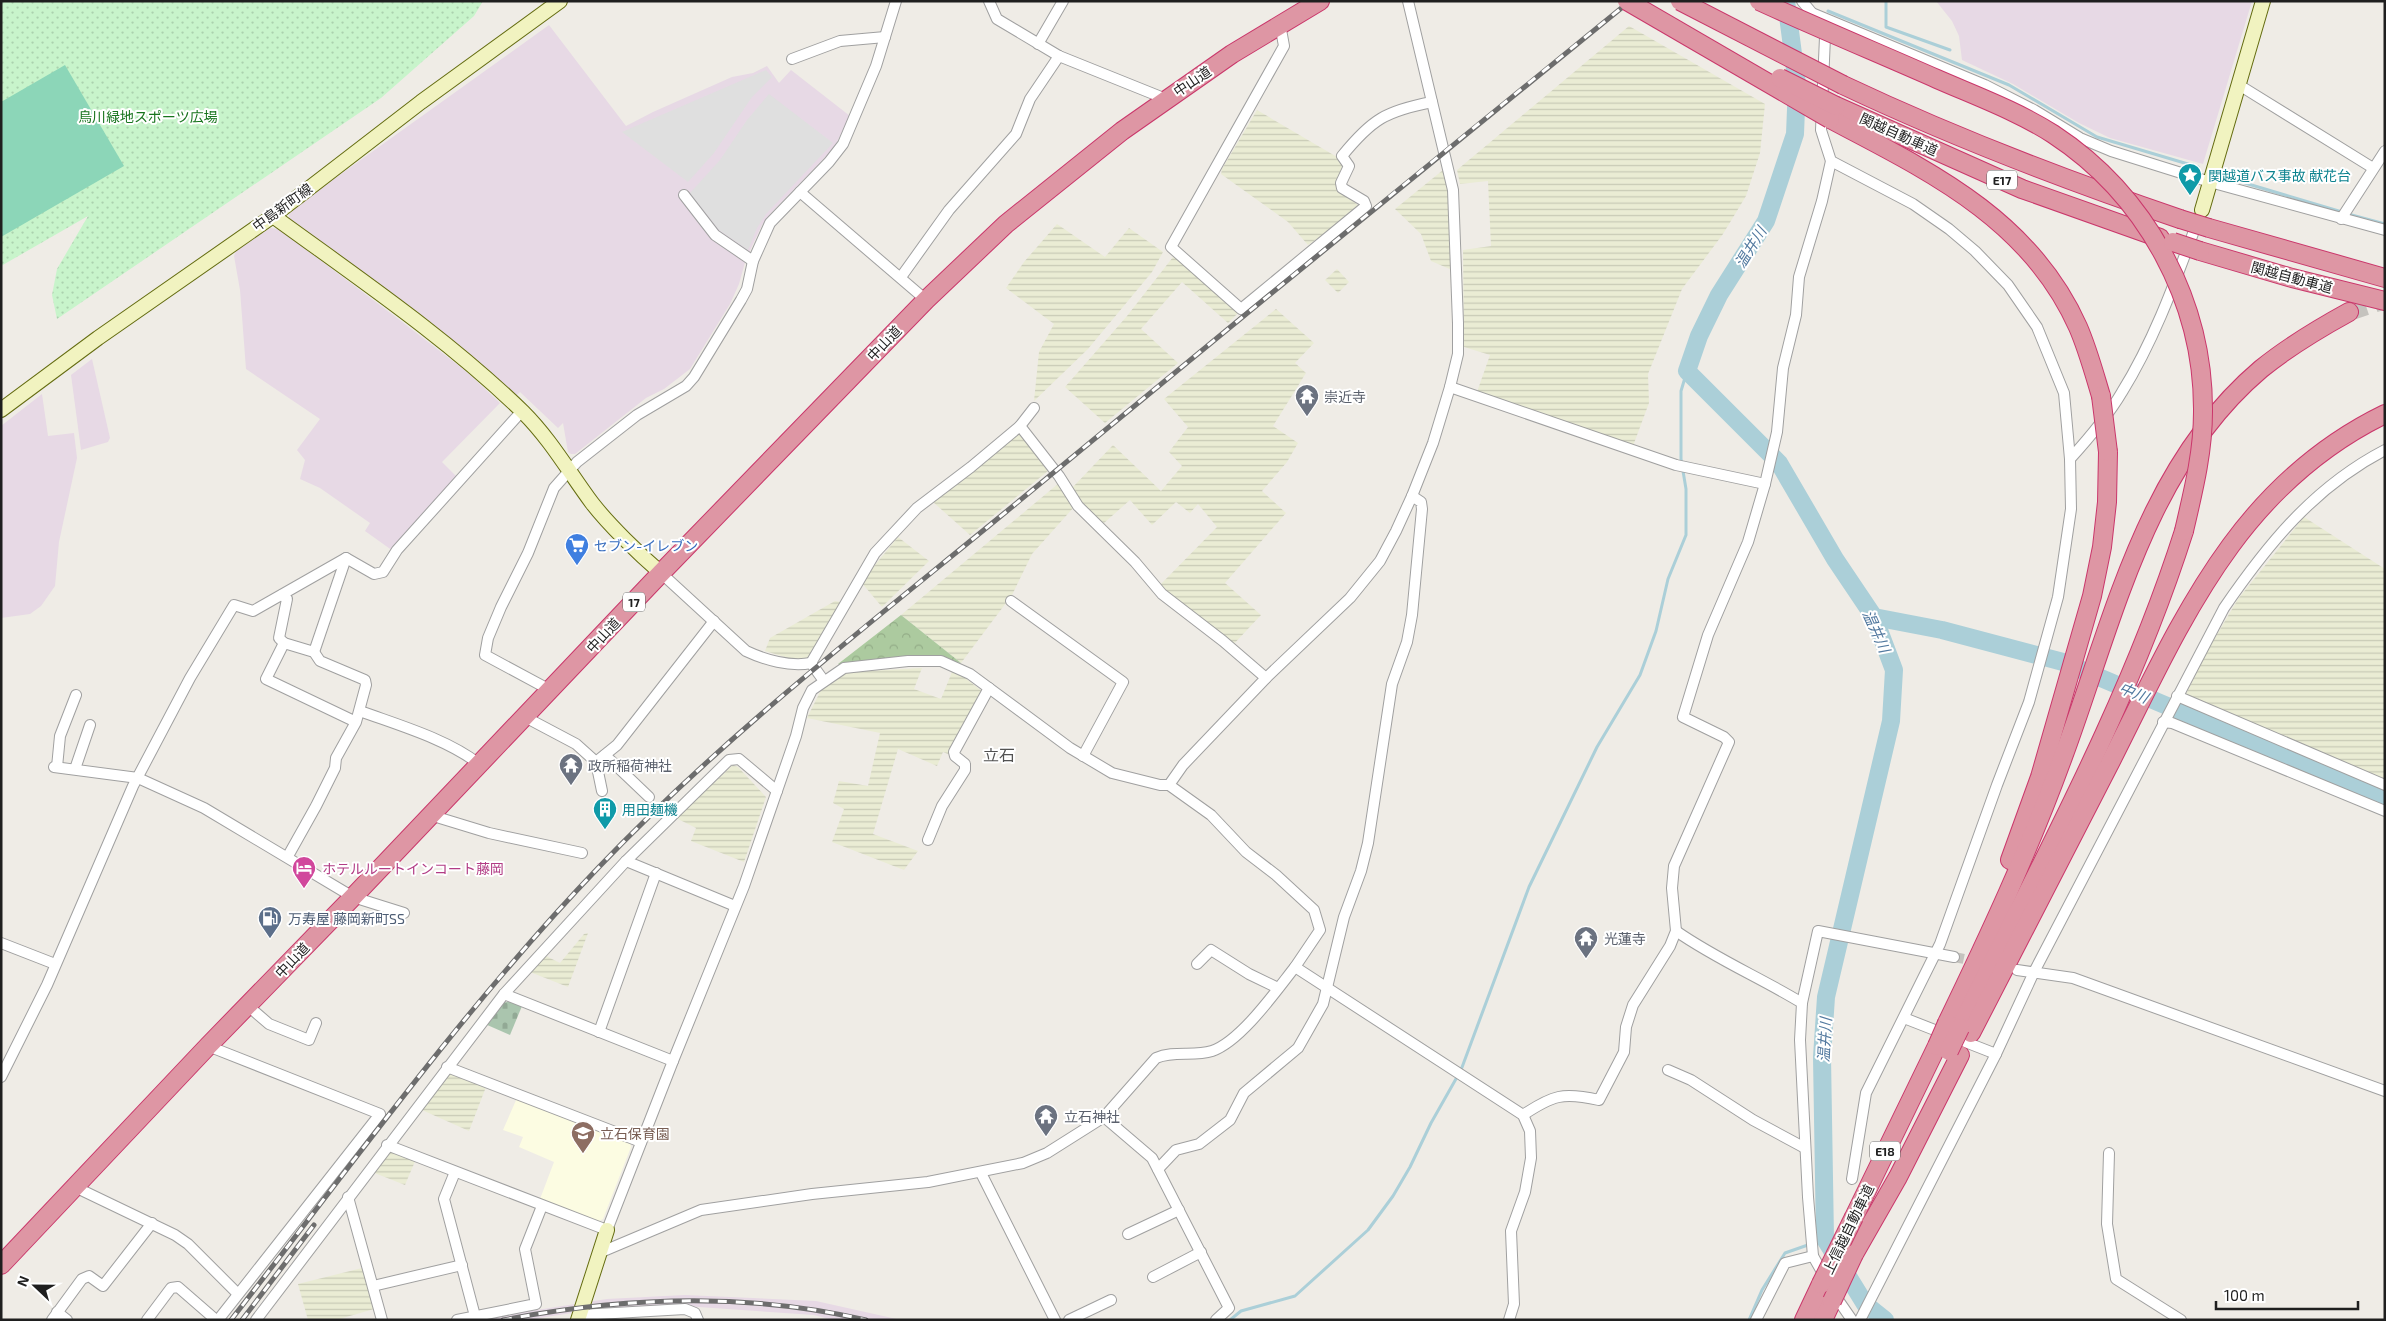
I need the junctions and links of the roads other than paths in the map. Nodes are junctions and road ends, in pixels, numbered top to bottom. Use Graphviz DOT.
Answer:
graph roads {
  1 [pos="560,1"];
  2 [pos="896,1"];
  3 [pos="990,1"];
  4 [pos="1064,1"];
  5 [pos="1320,1"];
  6 [pos="1408,1"];
  7 [pos="1627,1"];
  8 [pos="1636,1"];
  9 [pos="1680,1"];
  10 [pos="1759,1"];
  11 [pos="1802,1"];
  12 [pos="2263,1"];
  13 [pos="1812,13"];
  14 [pos="1280,24"];
  15 [pos="885,37"];
  16 [pos="1038,44"];
  17 [pos="1059,56"];
  18 [pos="792,59"];
  19 [pos="2239,85"];
  20 [pos="1166,99"];
  21 [pos="1432,102"];
  22 [pos="1833,112"];
  23 [pos="2385,150"];
  24 [pos="1831,161"];
  25 [pos="2373,168"];
  26 [pos="2210,182"];
  27 [pos="800,192"];
  28 [pos="684,195"];
  29 [pos="2202,210"];
  30 [pos="273,216"];
  31 [pos="2342,219"];
  32 [pos="2385,230"];
  33 [pos="753,261"];
  34 [pos="901,277"];
  35 [pos="2385,278"];
  36 [pos="926,300"];
  37 [pos="2385,301"];
  38 [pos="2349,312"];
  39 [pos="1450,387"];
  40 [pos="1034,408"];
  41 [pos="1,410"];
  42 [pos="522,411"];
  43 [pos="2385,414"];
  44 [pos="1020,426"];
  45 [pos="2385,450"];
  46 [pos="2070,459"];
  47 [pos="570,471"];
  48 [pos="1765,484"];
  49 [pos="1412,496"];
  50 [pos="346,558"];
  51 [pos="661,573"];
  52 [pos="282,595"];
  53 [pos="1011,601"];
  54 [pos="714,621"];
  55 [pos="284,643"];
  56 [pos="314,652"];
  57 [pos="811,663"];
  58 [pos="1266,678"];
  59 [pos="824,681"];
  60 [pos="989,688"];
  61 [pos="550,690"];
  62 [pos="76,694"];
  63 [pos="2176,698"];
  64 [pos="360,711"];
  65 [pos="525,716"];
  66 [pos="2165,720"];
  67 [pos="356,722"];
  68 [pos="90,725"];
  69 [pos="605,755"];
  70 [pos="1083,756"];
  71 [pos="596,762"];
  72 [pos="479,764"];
  73 [pos="75,769"];
  74 [pos="138,778"];
  75 [pos="1169,785"];
  76 [pos="2385,785"];
  77 [pos="602,791"];
  78 [pos="777,791"];
  79 [pos="649,797"];
  80 [pos="2385,811"];
  81 [pos="430,815"];
  82 [pos="928,840"];
  83 [pos="582,854"];
  84 [pos="288,856"];
  85 [pos="626,861"];
  86 [pos="656,873"];
  87 [pos="353,897"];
  88 [pos="735,906"];
  89 [pos="404,913"];
  90 [pos="1676,931"];
  91 [pos="1,943"];
  92 [pos="1935,953"];
  93 [pos="1954,957"];
  94 [pos="54,964"];
  95 [pos="1197,964"];
  96 [pos="1295,967"];
  97 [pos="2017,970"];
  98 [pos="2034,972"];
  99 [pos="1326,986"];
  100 [pos="1278,988"];
  101 [pos="504,994"];
  102 [pos="1802,1004"];
  103 [pos="247,1005"];
  104 [pos="1904,1018"];
  105 [pos="316,1023"];
  106 [pos="1955,1026"];
  107 [pos="598,1032"];
  108 [pos="208,1046"];
  109 [pos="1944,1049"];
  110 [pos="1996,1054"];
  111 [pos="673,1061"];
  112 [pos="447,1067"];
  113 [pos="1668,1070"];
  114 [pos="1,1077"];
  115 [pos="2385,1091"];
  116 [pos="1522,1115"];
  117 [pos="1104,1117"];
  118 [pos="641,1142"];
  119 [pos="387,1146"];
  120 [pos="1804,1148"];
  121 [pos="2109,1153"];
  122 [pos="1158,1169"];
  123 [pos="455,1172"];
  124 [pos="981,1173"];
  125 [pos="1852,1179"];
  126 [pos="75,1187"];
  127 [pos="348,1197"];
  128 [pos="542,1206"];
  129 [pos="1179,1210"];
  130 [pos="152,1223"];
  131 [pos="607,1230"];
  132 [pos="1128,1234"];
  133 [pos="1201,1252"];
  134 [pos="599,1253"];
  135 [pos="1814,1256"];
  136 [pos="1,1265"];
  137 [pos="462,1265"];
  138 [pos="1153,1277"];
  139 [pos="373,1286"];
  140 [pos="238,1294"];
  141 [pos="1111,1300"];
  142 [pos="54,1316"];
  143 [pos="475,1316"];
  144 [pos="610,1316"];
  145 [pos="579,1318"];
  146 [pos="67,1320"];
  147 [pos="147,1320"];
  148 [pos="217,1320"];
  149 [pos="256,1320"];
  150 [pos="382,1320"];
  151 [pos="456,1320"];
  152 [pos="698,1320"];
  153 [pos="1055,1320"];
  154 [pos="1069,1320"];
  155 [pos="1216,1320"];
  156 [pos="1510,1320"];
  157 [pos="1756,1320"];
  158 [pos="1804,1320"];
  159 [pos="1823,1320"];
  160 [pos="1852,1320"];
  161 [pos="1860,1320"];
  162 [pos="2182,1320"];
  1 -- 30 [label="street, 中島新町線"];
  2 -- 15 [label="street"];
  3 -- 16 [label="street"];
  4 -- 16 [label="street"];
  5 -- 14 [label="highway, 中山道 / 17"];
  6 -- 21 [label="street"];
  7 -- 22 [label="highway, bridge"];
  8 -- 22 [label="highway, 関越自動車道 / E17, bridge"];
  9 -- 35 [label="highway, 関越自動車道 / E17, bridge"];
  10 -- 106 [label="highway, bridge"];
  11 -- 13 [label="street"];
  12 -- 19 [label="street"];
  13 -- 24 [label="street"];
  13 -- 26 [label="street"];
  14 -- 20 [label="highway, 中山道 / 17"];
  14 -- 21 [label="street"];
  15 -- 18 [label="street"];
  15 -- 27 [label="street"];
  16 -- 17 [label="street"];
  17 -- 20 [label="street"];
  17 -- 34 [label="street"];
  19 -- 25 [label="street"];
  19 -- 26 [label="street"];
  20 -- 36 [label="highway, 中山道 / 17"];
  21 -- 39 [label="street"];
  22 -- 37 [label="highway, 関越自動車道 / E17, bridge"];
  22 -- 106 [label="highway, bridge"];
  23 -- 25 [label="street"];
  24 -- 46 [label="street"];
  24 -- 48 [label="street"];
  25 -- 31 [label="street"];
  26 -- 29 [label="street"];
  26 -- 31 [label="street"];
  27 -- 33 [label="street"];
  27 -- 34 [label="street"];
  28 -- 33 [label="street"];
  29 -- 46 [label="street"];
  30 -- 41 [label="street, 中島新町線"];
  30 -- 42 [label="street"];
  31 -- 32 [label="street"];
  33 -- 47 [label="street"];
  34 -- 36 [label="street"];
  36 -- 51 [label="highway, 中山道 / 17"];
  38 -- 106 [label="highway"];
  39 -- 48 [label="street"];
  39 -- 49 [label="street"];
  40 -- 44 [label="street"];
  42 -- 47 [label="street"];
  42 -- 50 [label="street"];
  43 -- 106 [label="highway"];
  44 -- 57 [label="street"];
  44 -- 58 [label="street"];
  45 -- 63 [label="street"];
  46 -- 92 [label="street"];
  47 -- 51 [label="street"];
  47 -- 61 [label="street"];
  48 -- 90 [label="street"];
  49 -- 58 [label="street"];
  49 -- 99 [label="street"];
  50 -- 52 [label="street"];
  50 -- 56 [label="street"];
  51 -- 54 [label="street"];
  51 -- 61 [label="highway, 中山道 / 17"];
  52 -- 55 [label="street"];
  52 -- 74 [label="street"];
  53 -- 70 [label="street"];
  54 -- 57 [label="street"];
  54 -- 69 [label="street"];
  55 -- 56 [label="street"];
  55 -- 67 [label="street"];
  56 -- 64 [label="street"];
  57 -- 59 [label="street"];
  58 -- 75 [label="street"];
  59 -- 60 [label="street"];
  59 -- 78 [label="street"];
  60 -- 70 [label="street"];
  60 -- 82 [label="street"];
  61 -- 65 [label="highway, 中山道 / 17"];
  62 -- 73 [label="street"];
  63 -- 66 [label="street"];
  63 -- 76 [label="street"];
  64 -- 67 [label="street"];
  64 -- 72 [label="street"];
  65 -- 71 [label="street"];
  65 -- 72 [label="highway, 中山道 / 17"];
  66 -- 80 [label="street"];
  66 -- 98 [label="street"];
  67 -- 84 [label="street"];
  68 -- 73 [label="street"];
  69 -- 71 [label="street"];
  69 -- 79 [label="street"];
  70 -- 75 [label="street"];
  71 -- 77 [label="street"];
  72 -- 81 [label="highway, 中山道 / 17"];
  73 -- 74 [label="street"];
  74 -- 84 [label="street"];
  74 -- 94 [label="street"];
  75 -- 96 [label="street"];
  78 -- 85 [label="street"];
  78 -- 88 [label="street"];
  81 -- 83 [label="street"];
  81 -- 87 [label="highway, 中山道 / 17"];
  84 -- 87 [label="street"];
  85 -- 86 [label="street"];
  85 -- 101 [label="street"];
  86 -- 88 [label="street"];
  86 -- 107 [label="street"];
  87 -- 89 [label="street"];
  87 -- 103 [label="highway, 中山道 / 17"];
  88 -- 111 [label="street"];
  90 -- 102 [label="street"];
  90 -- 116 [label="street"];
  91 -- 94 [label="street"];
  92 -- 93 [label="street"];
  92 -- 102 [label="street"];
  92 -- 104 [label="street"];
  94 -- 114 [label="street"];
  95 -- 100 [label="street"];
  96 -- 99 [label="street"];
  96 -- 100 [label="street"];
  97 -- 98 [label="street"];
  98 -- 110 [label="street"];
  98 -- 115 [label="street"];
  99 -- 116 [label="street"];
  99 -- 122 [label="street"];
  100 -- 117 [label="street"];
  101 -- 107 [label="street"];
  101 -- 112 [label="street"];
  102 -- 120 [label="street"];
  103 -- 105 [label="street"];
  103 -- 108 [label="highway, 中山道 / 17"];
  104 -- 110 [label="street"];
  104 -- 125 [label="street"];
  106 -- 109 [label="highway, bridge"];
  107 -- 111 [label="street"];
  108 -- 126 [label="highway, 中山道 / 17"];
  108 -- 140 [label="street"];
  109 -- 158 [label="highway, 上信越自動車道 / E18, bridge"];
  109 -- 159 [label="highway, 上信越自動車道, bridge"];
  110 -- 161 [label="street"];
  111 -- 118 [label="street"];
  112 -- 118 [label="street"];
  112 -- 119 [label="street"];
  113 -- 120 [label="street"];
  116 -- 156 [label="street"];
  117 -- 122 [label="street"];
  117 -- 124 [label="street"];
  118 -- 131 [label="street"];
  119 -- 123 [label="street"];
  119 -- 127 [label="street"];
  120 -- 135 [label="street"];
  121 -- 162 [label="street"];
  122 -- 129 [label="street"];
  123 -- 128 [label="street"];
  123 -- 137 [label="street"];
  124 -- 134 [label="street"];
  124 -- 153 [label="street"];
  126 -- 130 [label="street"];
  126 -- 136 [label="highway, 中山道 / 17"];
  127 -- 139 [label="street"];
  127 -- 149 [label="street"];
  128 -- 131 [label="street"];
  128 -- 143 [label="street"];
  129 -- 132 [label="street"];
  129 -- 133 [label="street"];
  130 -- 140 [label="street"];
  130 -- 142 [label="street"];
  131 -- 134 [label="street"];
  133 -- 138 [label="street"];
  133 -- 155 [label="street"];
  134 -- 145 [label="street"];
  135 -- 157 [label="street"];
  135 -- 160 [label="street"];
  137 -- 139 [label="street"];
  137 -- 143 [label="street"];
  139 -- 150 [label="street"];
  140 -- 148 [label="street"];
  141 -- 154 [label="street"];
  142 -- 146 [label="street"];
  143 -- 151 [label="street"];
  144 -- 145 [label="street"];
  144 -- 152 [label="street"];
  147 -- 148 [label="street"];
}
